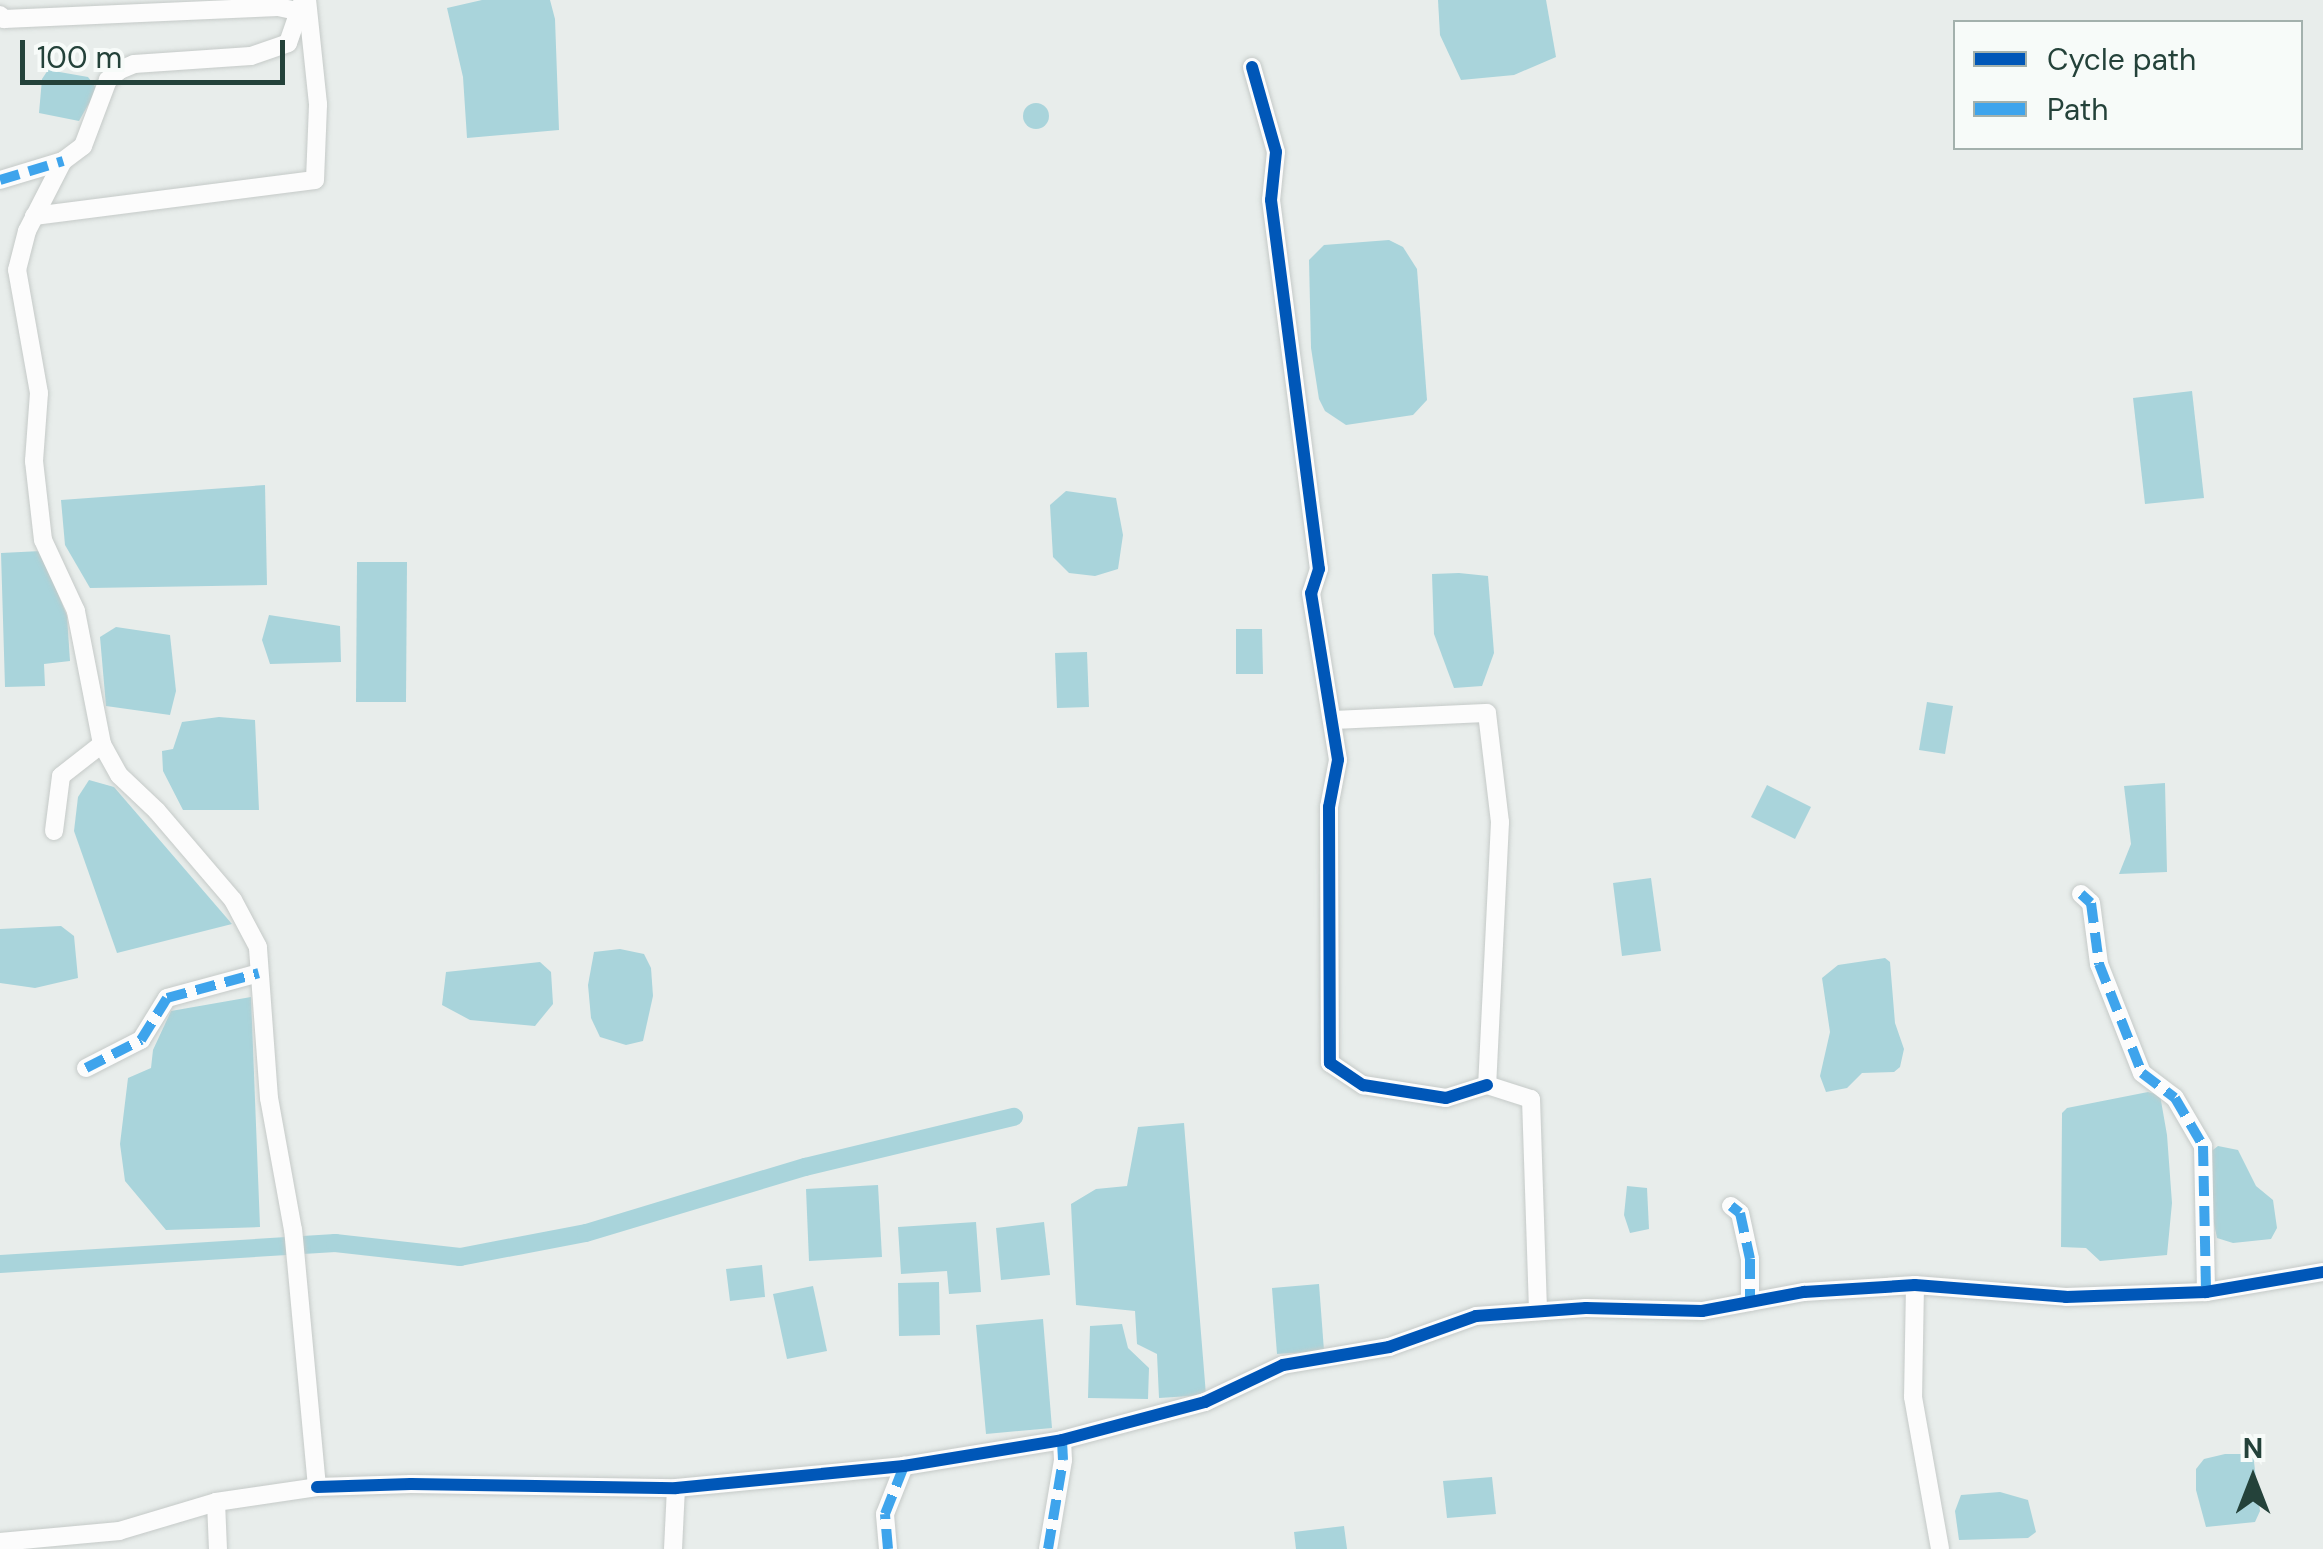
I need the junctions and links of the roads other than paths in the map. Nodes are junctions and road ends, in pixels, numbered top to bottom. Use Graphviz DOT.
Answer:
graph roads {
  1 [pos="304,4"];
  2 [pos="97,8"];
  3 [pos="0,15"];
  4 [pos="1252,66"];
  5 [pos="63,161"];
  6 [pos="0,180"];
  7 [pos="34,216"];
  8 [pos="1332,720"];
  9 [pos="102,744"];
  10 [pos="54,830"];
  11 [pos="2081,894"];
  12 [pos="259,973"];
  13 [pos="86,1068"];
  14 [pos="1487,1085"];
  15 [pos="1731,1206"];
  16 [pos="2323,1272"];
  17 [pos="1914,1285"];
  18 [pos="2206,1292"];
  19 [pos="1750,1302"];
  20 [pos="1538,1312"];
  21 [pos="1062,1440"];
  22 [pos="904,1466"];
  23 [pos="317,1487"];
  24 [pos="676,1488"];
  25 [pos="216,1502"];
  26 [pos="0,1542"];
  27 [pos="218,1549"];
  28 [pos="673,1549"];
  29 [pos="888,1549"];
  30 [pos="1048,1549"];
  31 [pos="1940,1549"];
  1 -- 2 [label="street"];
  1 -- 5 [label="street"];
  1 -- 7 [label="street"];
  2 -- 3 [label="street"];
  4 -- 8 [label="street"];
  5 -- 6 [label="street"];
  5 -- 7 [label="street"];
  7 -- 9 [label="street"];
  8 -- 14 [label="street"];
  8 -- 14 [label="street"];
  9 -- 10 [label="street"];
  9 -- 12 [label="street"];
  11 -- 18 [label="street"];
  12 -- 13 [label="street"];
  12 -- 23 [label="street"];
  14 -- 20 [label="street"];
  15 -- 19 [label="street"];
  16 -- 18 [label="street"];
  17 -- 18 [label="street"];
  17 -- 19 [label="street"];
  17 -- 31 [label="street"];
  19 -- 20 [label="street"];
  20 -- 21 [label="street"];
  21 -- 22 [label="street"];
  21 -- 30 [label="street"];
  22 -- 24 [label="street"];
  22 -- 29 [label="street"];
  23 -- 24 [label="street"];
  23 -- 25 [label="street"];
  24 -- 28 [label="street"];
  25 -- 26 [label="street"];
  25 -- 27 [label="street"];
}
